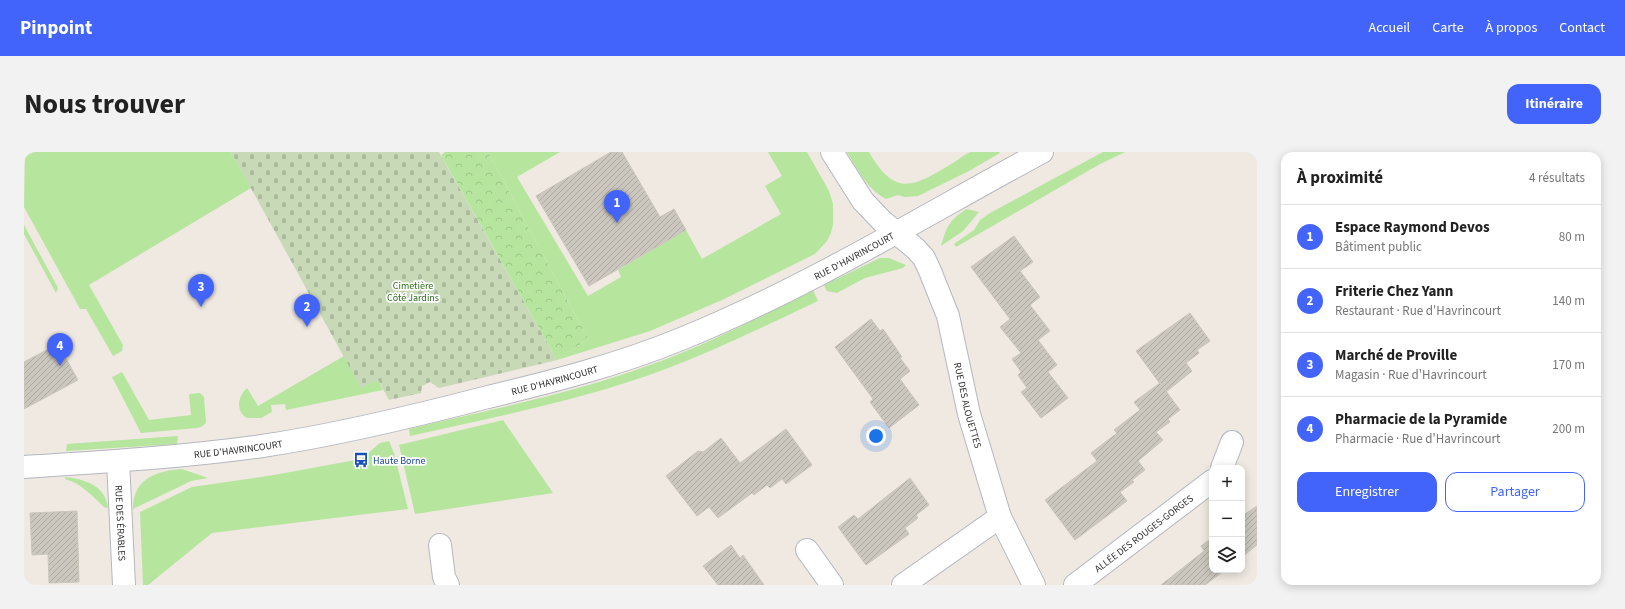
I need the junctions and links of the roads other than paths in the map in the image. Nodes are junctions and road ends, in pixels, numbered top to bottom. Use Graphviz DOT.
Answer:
graph roads {
  1 [pos="832,152"];
  2 [pos="1042,152"];
  3 [pos="895,232"];
  4 [pos="1232,442"];
  5 [pos="118,461"];
  6 [pos="1223,465"];
  7 [pos="24,467"];
  8 [pos="1209,483"];
  9 [pos="1000,517"];
  10 [pos="440,545"];
  11 [pos="807,550"];
  12 [pos="124,585"];
  13 [pos="448,585"];
  14 [pos="832,585"];
  15 [pos="903,585"];
  16 [pos="1034,585"];
  17 [pos="1075,585"];
  1 -- 3 [label="street, RUE DES ALOUETTES"];
  2 -- 3 [label="street, RUE D'HAVRINCOURT"];
  3 -- 5 [label="street, RUE D'HAVRINCOURT"];
  3 -- 9 [label="street, RUE DES ALOUETTES"];
  4 -- 6 [label="street"];
  5 -- 7 [label="street, RUE D'HAVRINCOURT"];
  5 -- 12 [label="street, RUE DES ÉRABLES"];
  8 -- 17 [label="street, ALLÉE DES ROUGES-GORGES"];
  9 -- 15 [label="street"];
  9 -- 16 [label="street, RUE DES ALOUETTES"];
  10 -- 13 [label="street"];
  11 -- 14 [label="street"];
}
